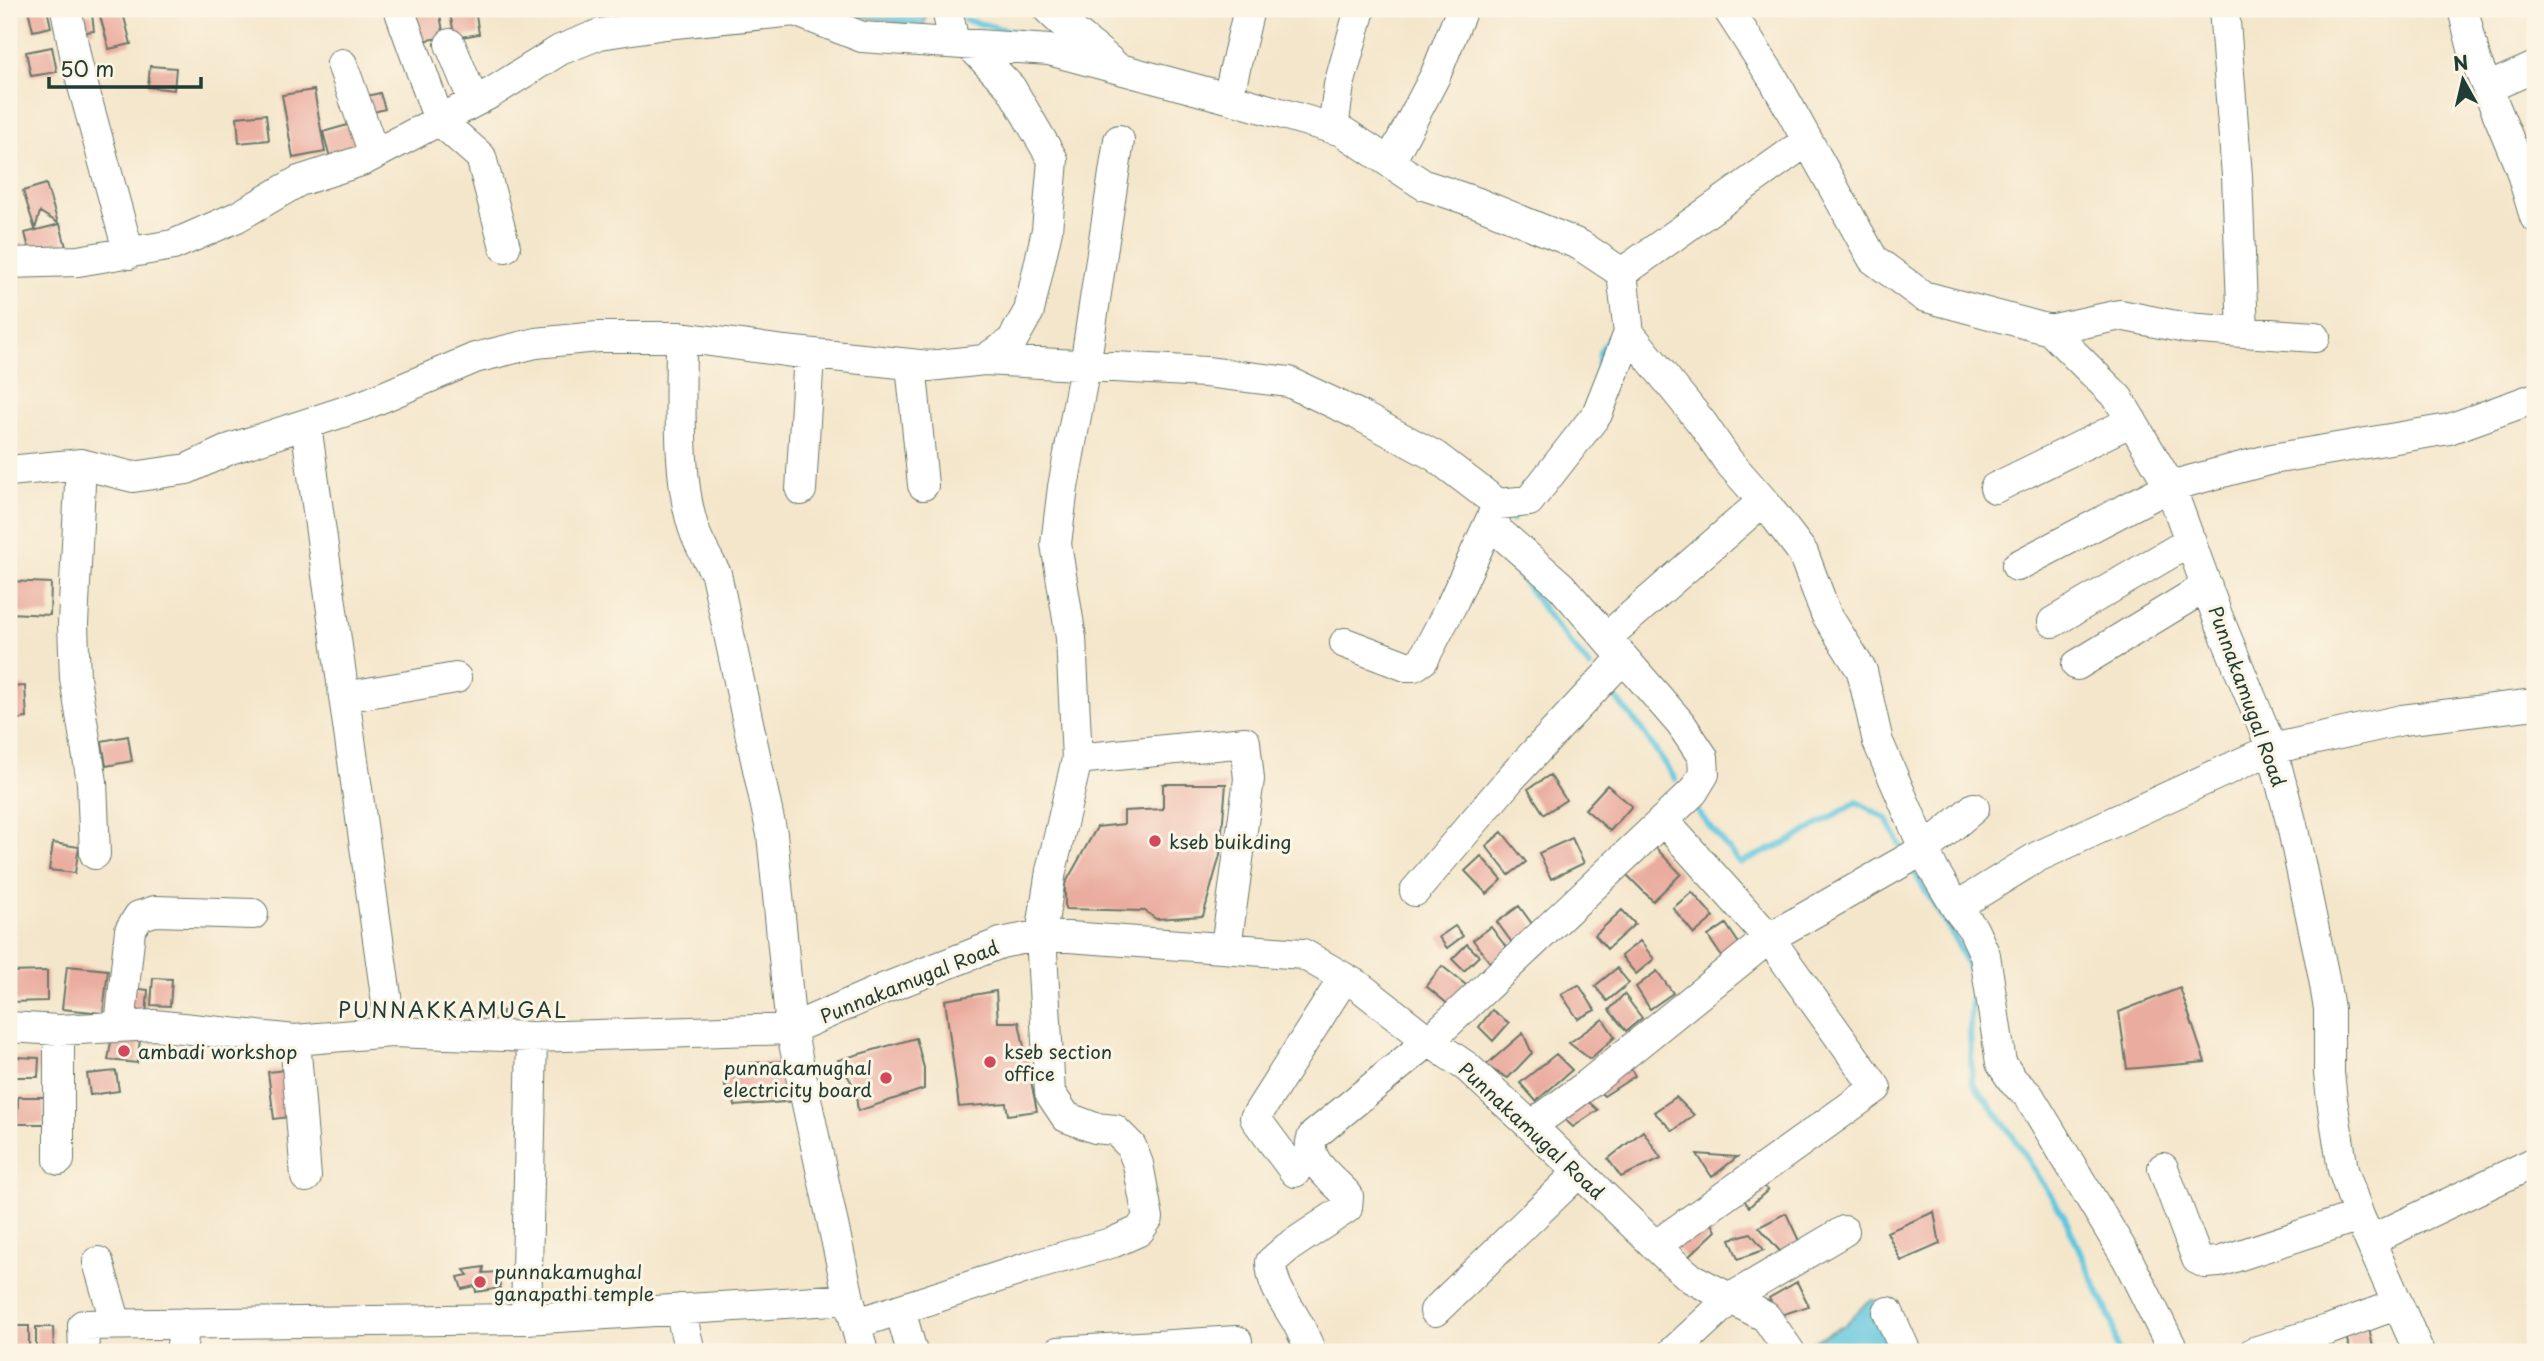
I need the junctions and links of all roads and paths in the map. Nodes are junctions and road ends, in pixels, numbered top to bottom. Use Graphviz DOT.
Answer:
graph roads {
  1 [pos="66,9"];
  2 [pos="399,9"];
  3 [pos="947,9"];
  4 [pos="1048,9"];
  5 [pos="1249,9"];
  6 [pos="1360,9"];
  7 [pos="1462,9"];
  8 [pos="1728,9"];
  9 [pos="2224,9"];
  10 [pos="2463,9"];
  11 [pos="450,44"];
  12 [pos="963,45"];
  13 [pos="342,64"];
  14 [pos="2535,67"];
  15 [pos="1120,70"];
  16 [pos="2487,88"];
  17 [pos="1228,98"];
  18 [pos="474,102"];
  19 [pos="439,120"];
  20 [pos="1333,128"];
  21 [pos="1119,140"];
  22 [pos="1807,141"];
  23 [pos="374,154"];
  24 [pos="1390,162"];
  25 [pos="2528,165"];
  26 [pos="2535,217"];
  27 [pos="505,247"];
  28 [pos="129,254"];
  29 [pos="9,263"];
  30 [pos="1622,273"];
  31 [pos="2050,330"];
  32 [pos="2243,332"];
  33 [pos="1629,333"];
  34 [pos="681,337"];
  35 [pos="2315,337"];
  36 [pos="809,354"];
  37 [pos="985,360"];
  38 [pos="911,365"];
  39 [pos="1085,366"];
  40 [pos="2535,398"];
  41 [pos="2132,421"];
  42 [pos="306,425"];
  43 [pos="81,464"];
  44 [pos="9,471"];
  45 [pos="923,485"];
  46 [pos="2171,486"];
  47 [pos="1995,488"];
  48 [pos="801,490"];
  49 [pos="1762,500"];
  50 [pos="1495,511"];
  51 [pos="2191,541"];
  52 [pos="2017,566"];
  53 [pos="2207,586"];
  54 [pos="2053,622"];
  55 [pos="1345,643"];
  56 [pos="1615,648"];
  57 [pos="2077,665"];
  58 [pos="456,678"];
  59 [pos="344,696"];
  60 [pos="2535,704"];
  61 [pos="2272,749"];
  62 [pos="1077,759"];
  63 [pos="1974,807"];
  64 [pos="1663,820"];
  65 [pos="1924,849"];
  66 [pos="95,854"];
  67 [pos="1415,891"];
  68 [pos="1956,907"];
  69 [pos="253,914"];
  70 [pos="1041,935"];
  71 [pos="1769,938"];
  72 [pos="1226,947"];
  73 [pos="1344,978"];
  74 [pos="120,1026"];
  75 [pos="9,1027"];
  76 [pos="791,1029"];
  77 [pos="59,1030"];
  78 [pos="391,1032"];
  79 [pos="532,1037"];
  80 [pos="295,1040"];
  81 [pos="1429,1041"];
  82 [pos="1531,1126"];
  83 [pos="59,1160"];
  84 [pos="2535,1162"];
  85 [pos="2163,1168"];
  86 [pos="1294,1172"];
  87 [pos="1578,1172"];
  88 [pos="306,1177"];
  89 [pos="2365,1228"];
  90 [pos="1844,1231"];
  91 [pos="1655,1246"];
  92 [pos="98,1262"];
  93 [pos="1731,1298"];
  94 [pos="2398,1304"];
  95 [pos="680,1309"];
  96 [pos="900,1310"];
  97 [pos="1435,1311"];
  98 [pos="1888,1312"];
  99 [pos="526,1319"];
  100 [pos="116,1324"];
  101 [pos="855,1325"];
  102 [pos="183,1338"];
  103 [pos="1237,1341"];
  104 [pos="84,1352"];
  105 [pos="690,1352"];
  106 [pos="912,1352"];
  107 [pos="1058,1352"];
  108 [pos="1311,1352"];
  109 [pos="1673,1352"];
  110 [pos="1790,1352"];
  111 [pos="1906,1352"];
  112 [pos="2174,1352"];
  113 [pos="2254,1352"];
  114 [pos="2419,1352"];
  1 -- 28 [label="street"];
  2 -- 19 [label="street"];
  3 -- 12 [label="street"];
  4 -- 15 [label="street"];
  5 -- 17 [label="street"];
  6 -- 20 [label="street"];
  7 -- 24 [label="street"];
  8 -- 22 [label="street"];
  9 -- 32 [label="street"];
  10 -- 16 [label="street"];
  11 -- 18 [label="street"];
  12 -- 15 [label="street"];
  12 -- 18 [label="street"];
  12 -- 37 [label="street"];
  13 -- 23 [label="street"];
  14 -- 16 [label="street"];
  15 -- 17 [label="street"];
  16 -- 25 [label="street"];
  17 -- 20 [label="street"];
  18 -- 19 [label="street"];
  19 -- 23 [label="street"];
  19 -- 27 [label="street"];
  20 -- 24 [label="street"];
  21 -- 39 [label="street"];
  22 -- 30 [label="street"];
  22 -- 31 [label="street"];
  23 -- 28 [label="street"];
  24 -- 30 [label="street"];
  25 -- 26 [label="street"];
  28 -- 29 [label="street"];
  30 -- 33 [label="street"];
  31 -- 32 [label="street"];
  31 -- 41 [label="street, Punnakamugal Road"];
  32 -- 35 [label="street"];
  33 -- 49 [label="street"];
  33 -- 50 [label="street"];
  34 -- 36 [label="street"];
  34 -- 42 [label="street"];
  34 -- 76 [label="street"];
  36 -- 38 [label="street"];
  36 -- 48 [label="street"];
  37 -- 38 [label="street"];
  37 -- 39 [label="street"];
  38 -- 45 [label="street"];
  39 -- 50 [label="street"];
  39 -- 62 [label="street"];
  40 -- 46 [label="street"];
  41 -- 46 [label="street, Punnakamugal Road"];
  41 -- 47 [label="street"];
  42 -- 43 [label="street"];
  42 -- 59 [label="street"];
  43 -- 44 [label="street"];
  43 -- 66 [label="street"];
  46 -- 51 [label="street, Punnakamugal Road"];
  46 -- 52 [label="street"];
  49 -- 56 [label="street"];
  49 -- 65 [label="street"];
  50 -- 55 [label="street"];
  50 -- 56 [label="street"];
  51 -- 53 [label="street, Punnakamugal Road"];
  51 -- 54 [label="street"];
  53 -- 57 [label="street"];
  53 -- 61 [label="street, Punnakamugal Road"];
  56 -- 64 [label="street"];
  56 -- 67 [label="street"];
  58 -- 59 [label="street"];
  59 -- 78 [label="street"];
  60 -- 61 [label="street"];
  61 -- 68 [label="street"];
  61 -- 89 [label="street, Punnakamugal Road"];
  62 -- 70 [label="street"];
  62 -- 72 [label="street"];
  63 -- 65 [label="street"];
  64 -- 71 [label="street"];
  64 -- 81 [label="street"];
  65 -- 68 [label="street"];
  65 -- 71 [label="street"];
  68 -- 112 [label="street"];
  69 -- 74 [label="street"];
  70 -- 72 [label="street, Punnakamugal Road"];
  70 -- 76 [label="street, Punnakamugal Road"];
  70 -- 96 [label="street"];
  71 -- 82 [label="street"];
  71 -- 91 [label="street"];
  72 -- 73 [label="street, Punnakamugal Road"];
  73 -- 81 [label="street, Punnakamugal Road"];
  73 -- 86 [label="street"];
  74 -- 77 [label="street, Punnakamugal Road"];
  74 -- 80 [label="street, Punnakamugal Road"];
  75 -- 77 [label="street, Punnakamugal Road"];
  76 -- 79 [label="street, Punnakamugal Road"];
  76 -- 101 [label="street"];
  77 -- 83 [label="street"];
  78 -- 79 [label="street, Punnakamugal Road"];
  78 -- 80 [label="street, Punnakamugal Road"];
  79 -- 99 [label="street"];
  80 -- 88 [label="street"];
  81 -- 82 [label="street, Punnakamugal Road"];
  81 -- 108 [label="street"];
  82 -- 87 [label="street, Punnakamugal Road"];
  84 -- 89 [label="street"];
  85 -- 89 [label="street"];
  87 -- 91 [label="street, Punnakamugal Road"];
  87 -- 97 [label="street"];
  89 -- 94 [label="street, Punnakamugal Road"];
  90 -- 93 [label="street"];
  91 -- 93 [label="street, Punnakamugal Road"];
  92 -- 100 [label="street"];
  93 -- 109 [label="street"];
  93 -- 110 [label="street, Punnakamugal Road"];
  94 -- 113 [label="street"];
  94 -- 114 [label="street, Punnakamugal Road"];
  95 -- 99 [label="street"];
  95 -- 101 [label="street"];
  95 -- 105 [label="street"];
  96 -- 101 [label="street"];
  96 -- 106 [label="street"];
  98 -- 111 [label="street"];
  99 -- 102 [label="street"];
  100 -- 102 [label="street"];
  100 -- 104 [label="street"];
  103 -- 107 [label="street"];
}
